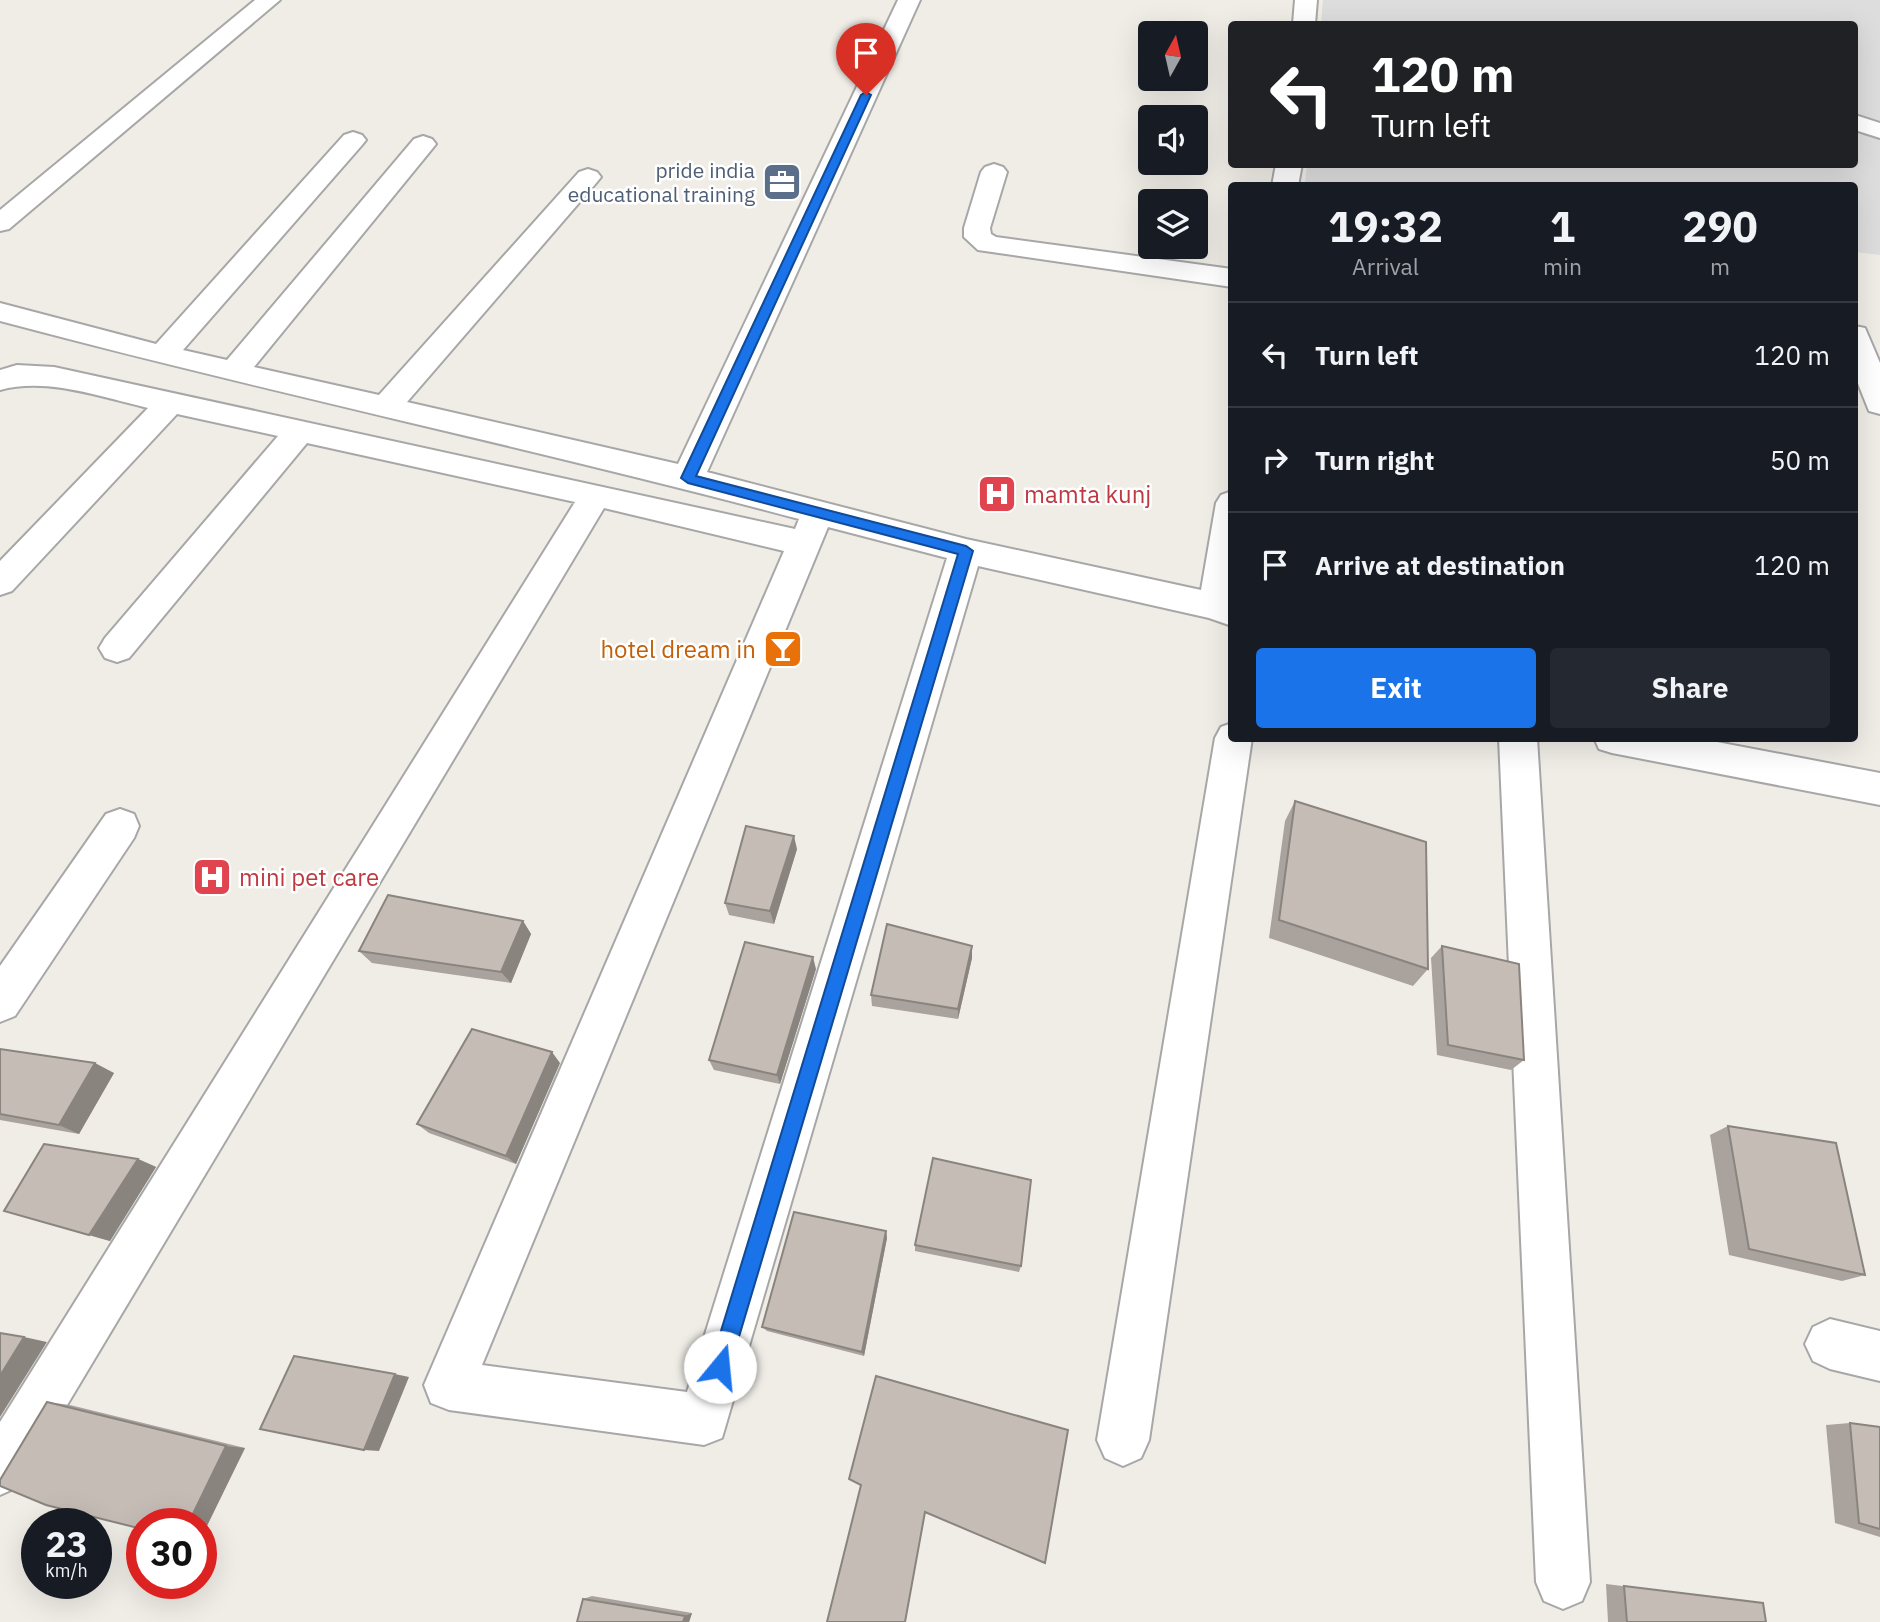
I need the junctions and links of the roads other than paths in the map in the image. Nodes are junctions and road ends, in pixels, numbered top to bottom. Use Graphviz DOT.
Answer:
graph roads {
  1 [pos="269,0"];
  2 [pos="909,0"];
  3 [pos="1306,0"];
  4 [pos="1304,21"];
  5 [pos="1858,123"];
  6 [pos="1880,131"];
  7 [pos="353,140"];
  8 [pos="423,144"];
  9 [pos="993,172"];
  10 [pos="589,177"];
  11 [pos="0,223"];
  12 [pos="1228,277"];
  13 [pos="0,312"];
  14 [pos="1858,343"];
  15 [pos="162,355"];
  16 [pos="233,372"];
  17 [pos="0,380"];
  18 [pos="170,402"];
  19 [pos="1880,404"];
  20 [pos="385,408"];
  21 [pos="300,431"];
  22 [pos="688,478"];
  23 [pos="596,495"];
  24 [pos="811,528"];
  25 [pos="966,551"];
  26 [pos="1228,556"];
  27 [pos="0,582"];
  28 [pos="1224,609"];
  29 [pos="117,648"];
  30 [pos="1233,742"];
  31 [pos="1518,742"];
  32 [pos="1633,742"];
  33 [pos="1880,789"];
  34 [pos="120,826"];
  35 [pos="0,1002"];
  36 [pos="1830,1344"];
  37 [pos="1880,1356"];
  38 [pos="1123,1440"];
  39 [pos="0,1469"];
  40 [pos="1563,1582"];
  1 -- 11 [label="street"];
  2 -- 22 [label="street"];
  3 -- 4 [label="street"];
  5 -- 6 [label="street"];
  7 -- 15 [label="street"];
  8 -- 16 [label="street"];
  9 -- 12 [label="street"];
  10 -- 20 [label="street"];
  13 -- 15 [label="street"];
  14 -- 19 [label="street"];
  15 -- 16 [label="street"];
  16 -- 20 [label="street"];
  17 -- 18 [label="street"];
  18 -- 21 [label="street"];
  18 -- 27 [label="street"];
  20 -- 22 [label="street"];
  21 -- 23 [label="street"];
  21 -- 29 [label="street"];
  22 -- 24 [label="street"];
  23 -- 24 [label="street"];
  23 -- 39 [label="street"];
  24 -- 25 [label="street"];
  24 -- 25 [label="street"];
  25 -- 28 [label="street"];
  26 -- 28 [label="street"];
  30 -- 38 [label="street"];
  31 -- 40 [label="street"];
  32 -- 33 [label="street"];
  34 -- 35 [label="street"];
  36 -- 37 [label="street"];
}
